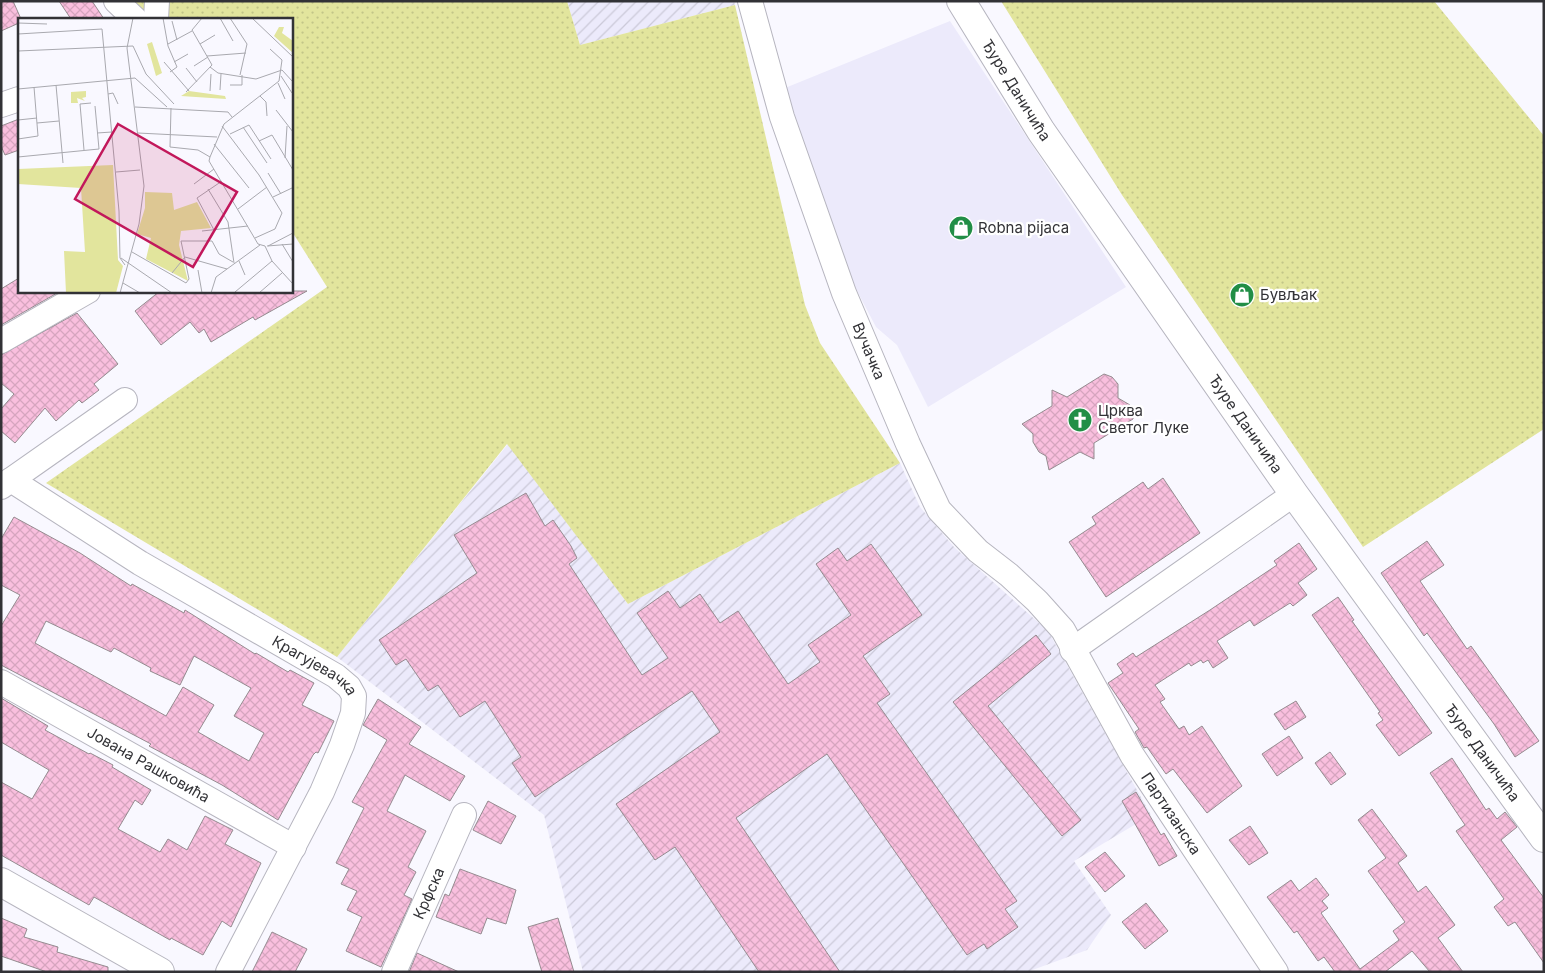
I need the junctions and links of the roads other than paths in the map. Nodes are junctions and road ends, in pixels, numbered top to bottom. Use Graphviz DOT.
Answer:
graph roads {
  1 [pos="116,1"];
  2 [pos="157,1"];
  3 [pos="750,1"];
  4 [pos="961,1"];
  5 [pos="134,18"];
  6 [pos="156,18"];
  7 [pos="18,99"];
  8 [pos="1,105"];
  9 [pos="86,292"];
  10 [pos="1,341"];
  11 [pos="125,400"];
  12 [pos="6,483"];
  13 [pos="1294,494"];
  14 [pos="1072,650"];
  15 [pos="1,682"];
  16 [pos="464,815"];
  17 [pos="1544,838"];
  18 [pos="294,847"];
  19 [pos="1,882"];
  20 [pos="160,972"];
  21 [pos="228,972"];
  22 [pos="394,972"];
  23 [pos="1276,972"];
  1 -- 5 [label="street"];
  2 -- 6 [label="street"];
  3 -- 14 [label="street, Вучачка"];
  4 -- 13 [label="street, Ђуре Даничића"];
  7 -- 8 [label="street"];
  9 -- 10 [label="street"];
  11 -- 12 [label="street, Крагујевачка"];
  12 -- 18 [label="street, Крагујевачка"];
  13 -- 14 [label="street"];
  13 -- 17 [label="street, Ђуре Даничића"];
  14 -- 23 [label="street, Партизанска"];
  15 -- 18 [label="street, Јована Рашковића"];
  16 -- 22 [label="street, Крфска"];
  18 -- 21 [label="street, Крагујевачка"];
  19 -- 20 [label="street"];
}
